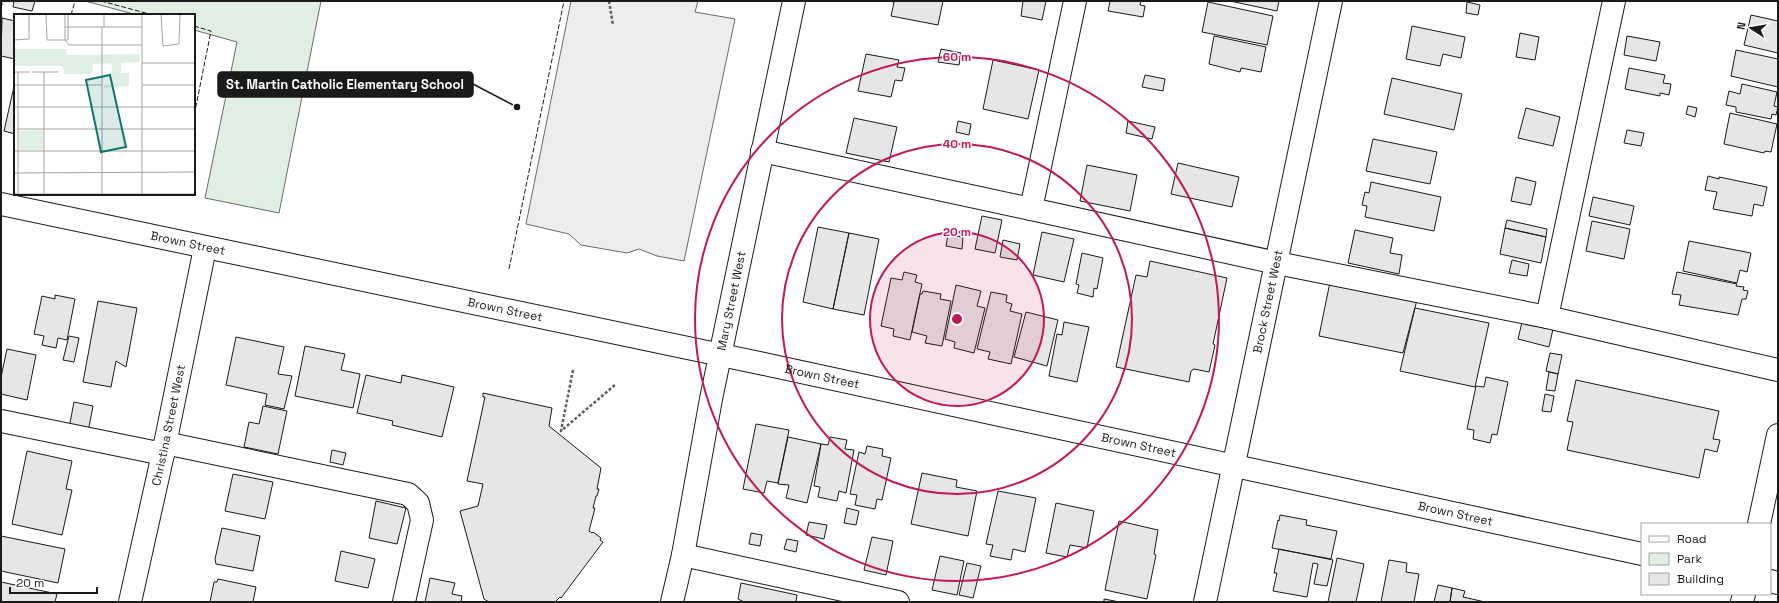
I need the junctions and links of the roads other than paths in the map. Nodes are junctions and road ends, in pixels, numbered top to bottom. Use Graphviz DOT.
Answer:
graph roads {
  1 [pos="794,1"];
  2 [pos="1075,1"];
  3 [pos="1331,1"];
  4 [pos="1614,1"];
  5 [pos="762,151"];
  6 [pos="1,204"];
  7 [pos="1031,210"];
  8 [pos="205,248"];
  9 [pos="1277,263"];
  10 [pos="1547,317"];
  11 [pos="720,355"];
  12 [pos="1778,370"];
  13 [pos="1,422"];
  14 [pos="1778,435"];
  15 [pos="164,448"];
  16 [pos="1233,466"];
  17 [pos="1759,523"];
  18 [pos="1641,554"];
  19 [pos="683,555"];
  20 [pos="130,602"];
  21 [pos="404,602"];
  22 [pos="672,602"];
  23 [pos="898,602"];
  24 [pos="1205,602"];
  1 -- 5 [label="street, Mary Street West"];
  2 -- 7 [label="street"];
  3 -- 9 [label="street, Brock Street West"];
  4 -- 10 [label="street"];
  5 -- 7 [label="street"];
  5 -- 11 [label="street, Mary Street West"];
  6 -- 8 [label="street, Brown Street"];
  7 -- 9 [label="street"];
  8 -- 11 [label="street, Brown Street"];
  8 -- 15 [label="street, Christina Street West"];
  9 -- 10 [label="street"];
  9 -- 16 [label="street, Brock Street West"];
  10 -- 12 [label="street"];
  11 -- 16 [label="street, Brown Street"];
  11 -- 19 [label="street, Mary Street West"];
  13 -- 15 [label="street"];
  14 -- 17 [label="street"];
  15 -- 20 [label="street, Christina Street West"];
  15 -- 21 [label="street"];
  16 -- 18 [label="street, Brown Street"];
  16 -- 24 [label="street, Brock Street West"];
  19 -- 22 [label="street, Mary Street West"];
  19 -- 23 [label="street"];
}
